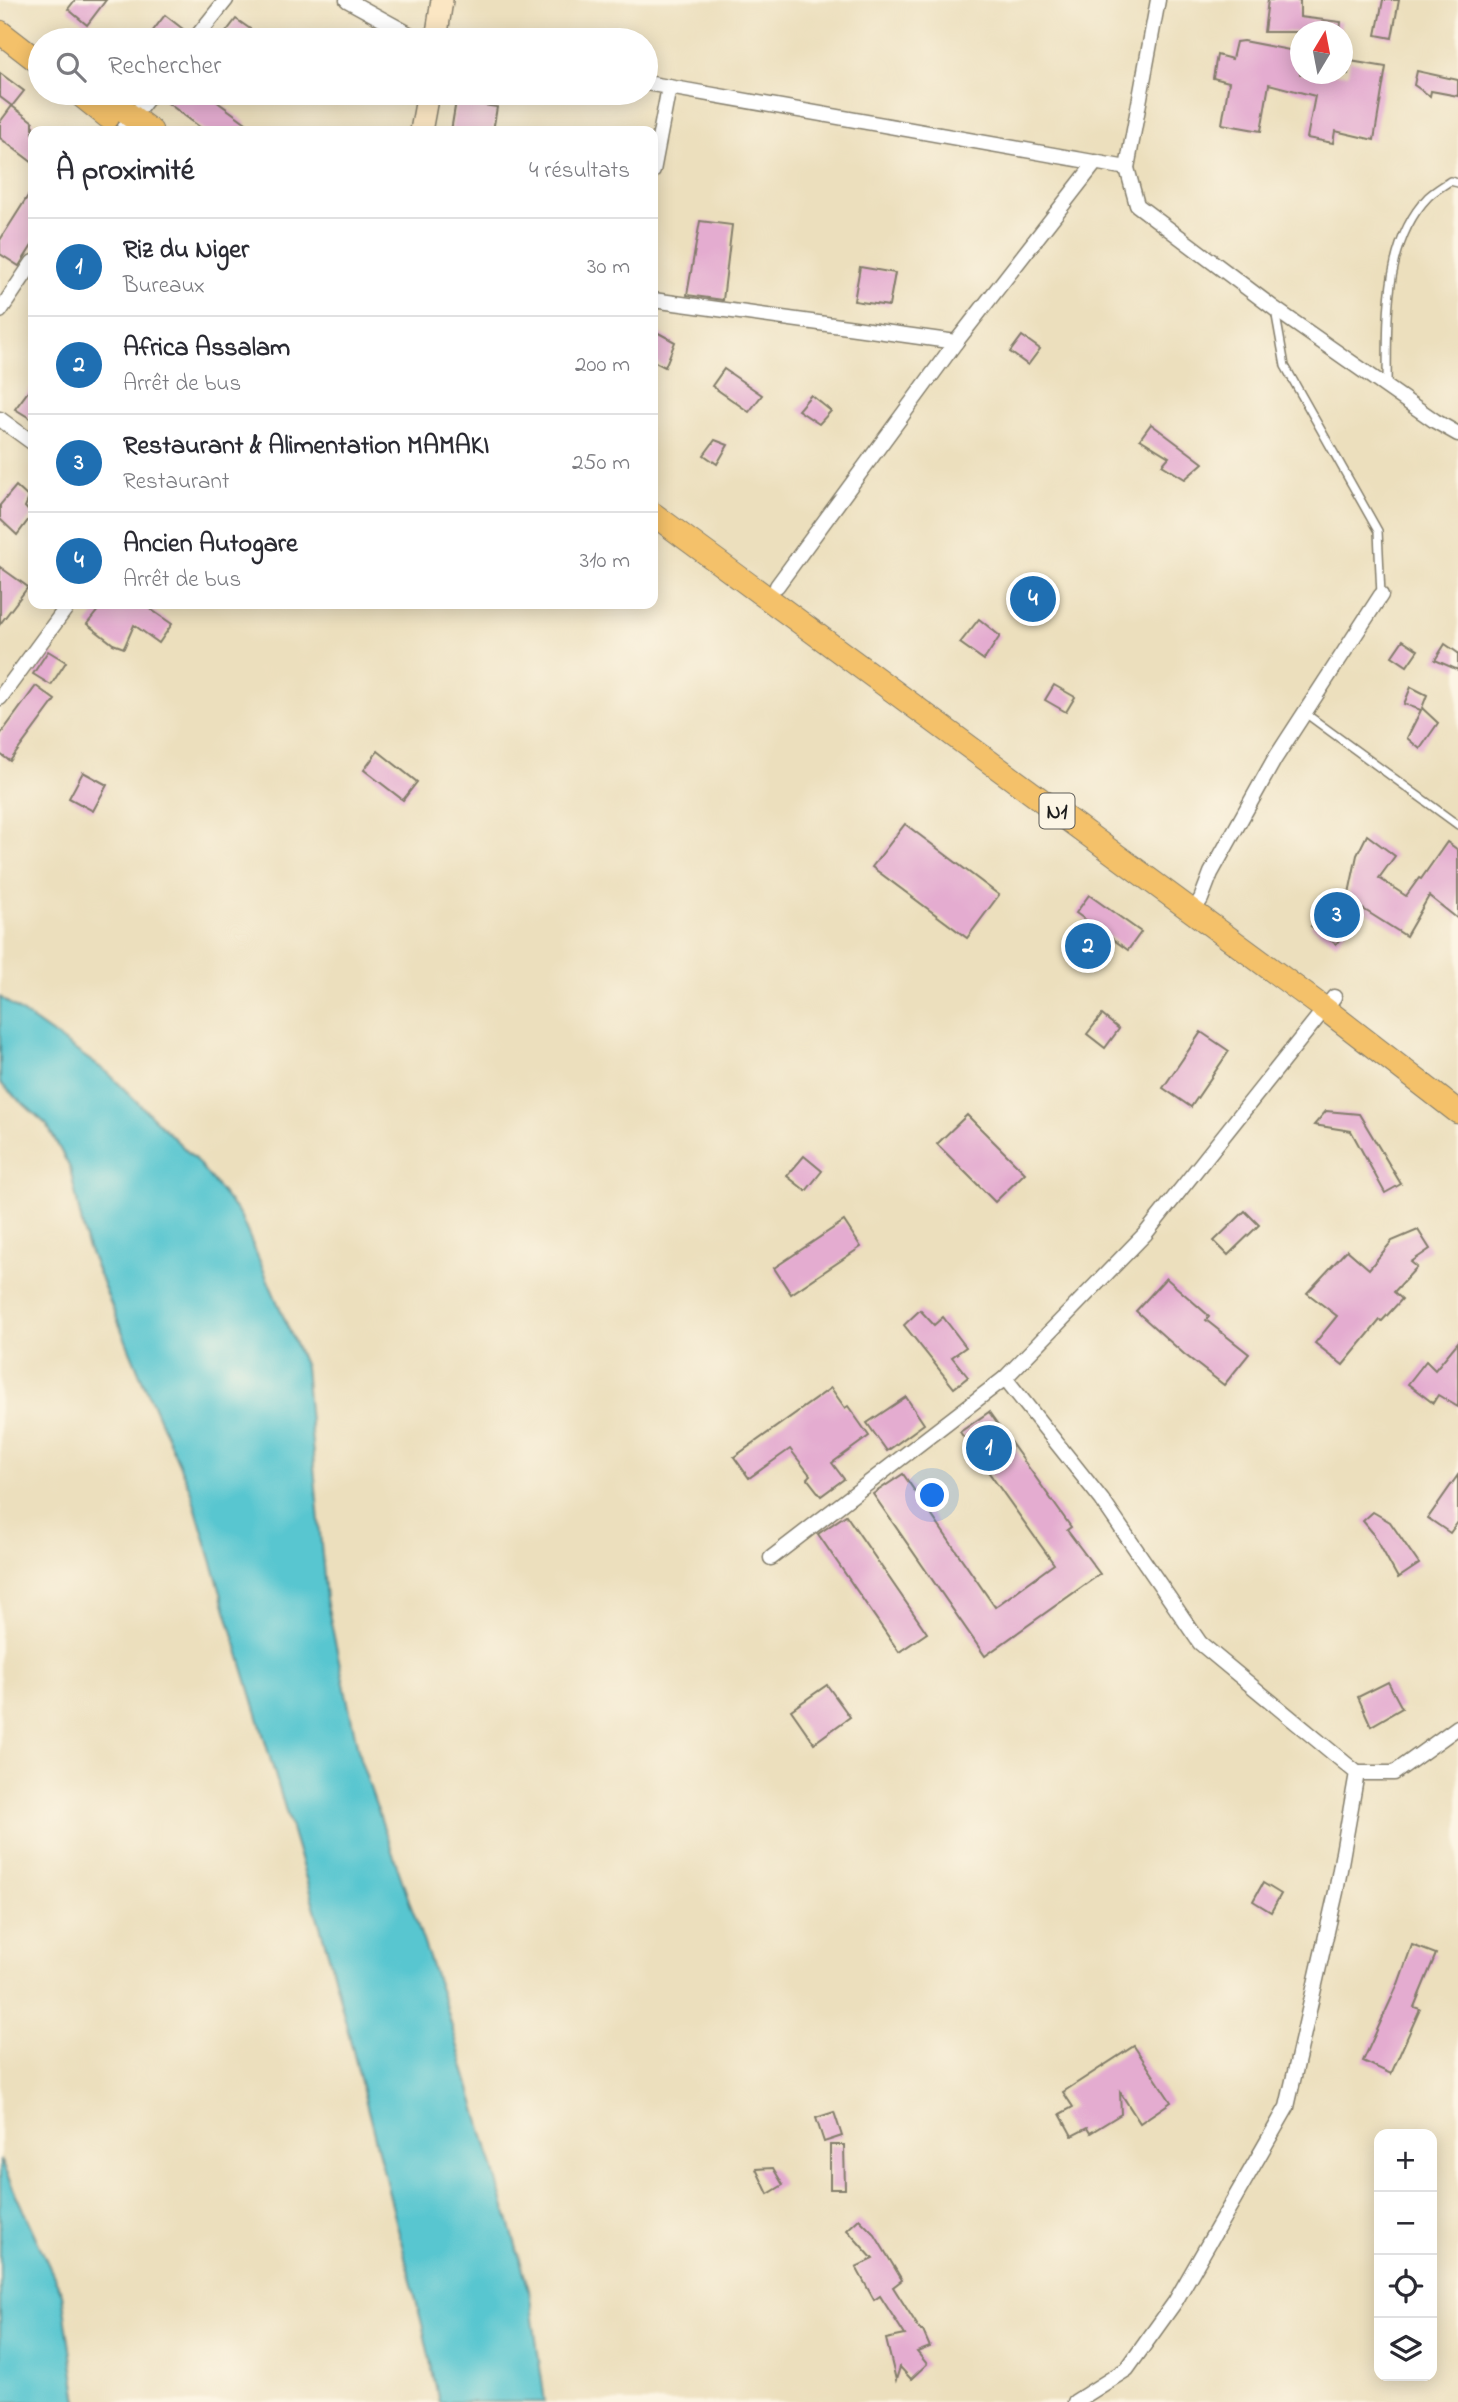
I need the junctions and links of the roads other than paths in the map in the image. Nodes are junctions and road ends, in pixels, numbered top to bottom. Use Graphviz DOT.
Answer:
graph roads {
  1 [pos="226,0"];
  2 [pos="346,0"];
  3 [pos="442,0"];
  4 [pos="1158,0"];
  5 [pos="0,15"];
  6 [pos="204,28"];
  7 [pos="398,28"];
  8 [pos="438,28"];
  9 [pos="0,32"];
  10 [pos="28,37"];
  11 [pos="28,54"];
  12 [pos="658,85"];
  13 [pos="668,87"];
  14 [pos="95,105"];
  15 [pos="109,105"];
  16 [pos="143,105"];
  17 [pos="426,105"];
  18 [pos="125,126"];
  19 [pos="125,126"];
  20 [pos="127,126"];
  21 [pos="422,126"];
  22 [pos="658,144"];
  23 [pos="1096,162"];
  24 [pos="1127,168"];
  25 [pos="1458,183"];
  26 [pos="28,269"];
  27 [pos="658,301"];
  28 [pos="1275,309"];
  29 [pos="0,311"];
  30 [pos="956,342"];
  31 [pos="1387,387"];
  32 [pos="0,419"];
  33 [pos="1458,434"];
  34 [pos="28,439"];
  35 [pos="658,500"];
  36 [pos="658,518"];
  37 [pos="777,586"];
  38 [pos="1381,595"];
  39 [pos="65,609"];
  40 [pos="0,698"];
  41 [pos="1304,713"];
  42 [pos="1458,825"];
  43 [pos="1197,905"];
  44 [pos="1330,1003"];
  45 [pos="1458,1094"];
  46 [pos="1458,1112"];
  47 [pos="1005,1378"];
  48 [pos="771,1558"];
  49 [pos="1458,1727"];
  50 [pos="1357,1773"];
  51 [pos="1075,2402"];
  1 -- 6 [label="street"];
  2 -- 7 [label="street"];
  3 -- 8 [label="street"];
  4 -- 24 [label="street"];
  5 -- 10 [label="main road"];
  9 -- 11 [label="main road"];
  12 -- 13 [label="street"];
  13 -- 22 [label="street"];
  13 -- 23 [label="street"];
  14 -- 18 [label="main road"];
  15 -- 19 [label="main road"];
  16 -- 20 [label="street"];
  17 -- 21 [label="street"];
  23 -- 24 [label="street"];
  23 -- 30 [label="street"];
  24 -- 28 [label="street"];
  25 -- 31 [label="lane"];
  26 -- 29 [label="street"];
  27 -- 30 [label="street"];
  28 -- 31 [label="street"];
  28 -- 38 [label="lane"];
  30 -- 37 [label="street"];
  31 -- 33 [label="street"];
  32 -- 34 [label="street"];
  35 -- 37 [label="main road, N1"];
  36 -- 43 [label="main road, N1"];
  37 -- 43 [label="main road, N1"];
  38 -- 41 [label="street"];
  39 -- 40 [label="street"];
  41 -- 42 [label="lane"];
  41 -- 43 [label="street"];
  43 -- 44 [label="main road, N1"];
  44 -- 45 [label="main road, N1"];
  44 -- 46 [label="main road, N1"];
  44 -- 47 [label="street"];
  47 -- 48 [label="street"];
  47 -- 50 [label="street"];
  49 -- 50 [label="street"];
  50 -- 51 [label="street"];
}
